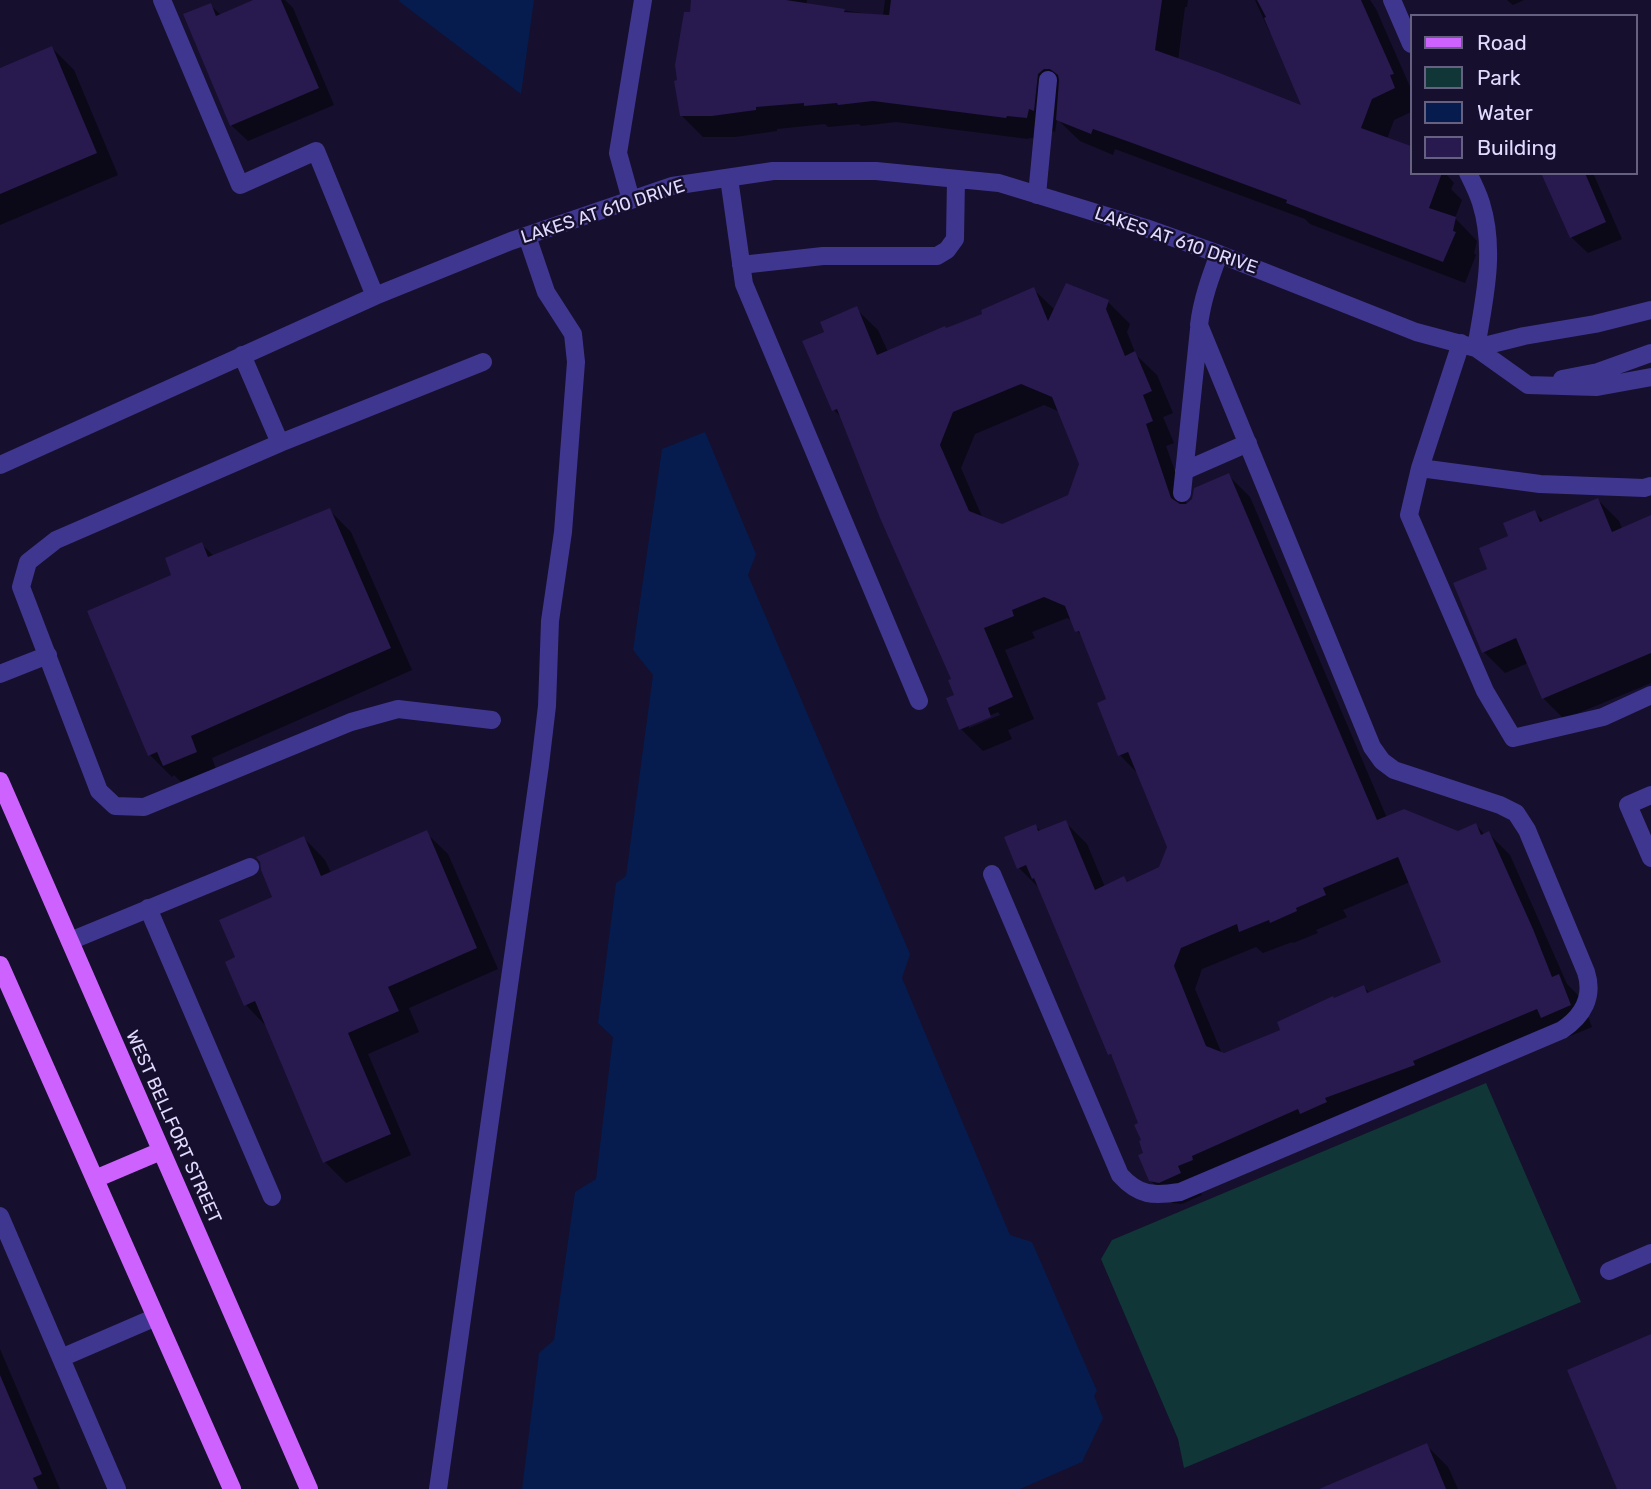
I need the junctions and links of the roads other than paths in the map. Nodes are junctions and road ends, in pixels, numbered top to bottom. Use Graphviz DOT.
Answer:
graph roads {
  1 [pos="162,0"];
  2 [pos="643,0"];
  3 [pos="1392,0"];
  4 [pos="1410,42"];
  5 [pos="1048,80"];
  6 [pos="1469,175"];
  7 [pos="729,177"];
  8 [pos="956,179"];
  9 [pos="1037,195"];
  10 [pos="631,200"];
  11 [pos="527,236"];
  12 [pos="1219,254"];
  13 [pos="741,265"];
  14 [pos="375,296"];
  15 [pos="1651,310"];
  16 [pos="1199,325"];
  17 [pos="1468,346"];
  18 [pos="1651,354"];
  19 [pos="242,355"];
  20 [pos="483,362"];
  21 [pos="1651,377"];
  22 [pos="1528,385"];
  23 [pos="280,443"];
  24 [pos="1248,443"];
  25 [pos="0,465"];
  26 [pos="1420,468"];
  27 [pos="1184,471"];
  28 [pos="1651,486"];
  29 [pos="1182,493"];
  30 [pos="48,655"];
  31 [pos="0,674"];
  32 [pos="1651,695"];
  33 [pos="919,701"];
  34 [pos="492,719"];
  35 [pos="0,781"];
  36 [pos="1651,795"];
  37 [pos="1651,858"];
  38 [pos="250,867"];
  39 [pos="992,874"];
  40 [pos="148,908"];
  41 [pos="70,941"];
  42 [pos="0,967"];
  43 [pos="161,1151"];
  44 [pos="95,1179"];
  45 [pos="272,1197"];
  46 [pos="0,1216"];
  47 [pos="1651,1253"];
  48 [pos="1609,1270"];
  49 [pos="156,1317"];
  50 [pos="61,1358"];
  51 [pos="117,1489"];
  52 [pos="232,1489"];
  53 [pos="309,1489"];
  54 [pos="438,1489"];
  1 -- 14 [label="street"];
  2 -- 10 [label="street"];
  3 -- 4 [label="street"];
  5 -- 9 [label="street"];
  6 -- 17 [label="street"];
  7 -- 8 [label="street, LAKES AT 610 DRIVE"];
  7 -- 10 [label="street, LAKES AT 610 DRIVE"];
  7 -- 13 [label="street"];
  8 -- 9 [label="street, LAKES AT 610 DRIVE"];
  8 -- 13 [label="street"];
  9 -- 12 [label="street, LAKES AT 610 DRIVE"];
  10 -- 11 [label="street, LAKES AT 610 DRIVE"];
  11 -- 14 [label="street, LAKES AT 610 DRIVE"];
  11 -- 54 [label="street"];
  12 -- 16 [label="street"];
  12 -- 17 [label="street, LAKES AT 610 DRIVE"];
  13 -- 33 [label="street"];
  14 -- 19 [label="street, LAKES AT 610 DRIVE"];
  15 -- 17 [label="street, LAKES AT 610 DRIVE"];
  16 -- 24 [label="street"];
  16 -- 27 [label="street"];
  17 -- 22 [label="street, LAKES AT 610 DRIVE"];
  17 -- 26 [label="street"];
  18 -- 22 [label="street"];
  19 -- 23 [label="street"];
  19 -- 25 [label="street, LAKES AT 610 DRIVE"];
  20 -- 23 [label="street"];
  21 -- 22 [label="street"];
  23 -- 30 [label="street"];
  24 -- 27 [label="street"];
  24 -- 39 [label="street"];
  26 -- 28 [label="street"];
  26 -- 32 [label="street"];
  27 -- 29 [label="street"];
  30 -- 31 [label="street"];
  30 -- 34 [label="street"];
  35 -- 41 [label="main road, WEST BELLFORT STREET"];
  36 -- 37 [label="street"];
  38 -- 40 [label="street"];
  40 -- 41 [label="street"];
  40 -- 45 [label="street"];
  41 -- 43 [label="main road, WEST BELLFORT STREET"];
  42 -- 44 [label="main road"];
  43 -- 44 [label="main road"];
  43 -- 53 [label="main road, WEST BELLFORT STREET"];
  44 -- 49 [label="main road"];
  46 -- 50 [label="street"];
  47 -- 48 [label="street"];
  49 -- 50 [label="street"];
  49 -- 52 [label="main road"];
  50 -- 51 [label="street"];
}
